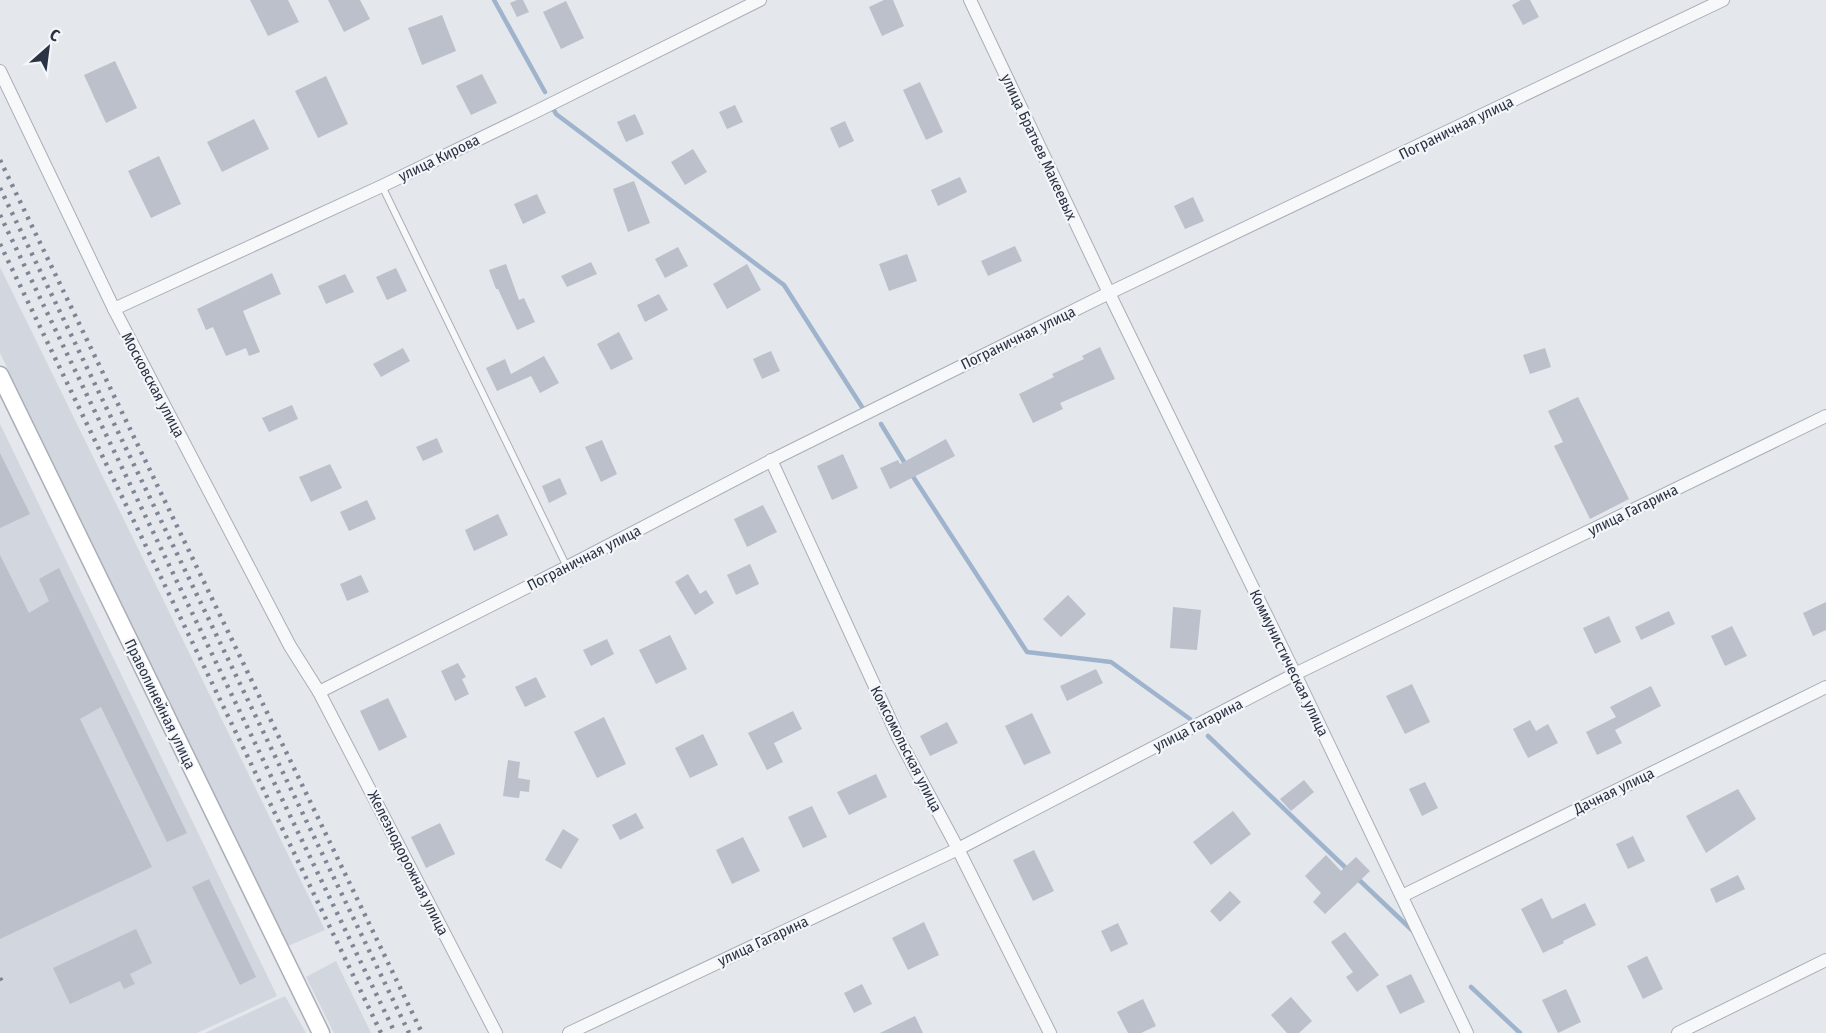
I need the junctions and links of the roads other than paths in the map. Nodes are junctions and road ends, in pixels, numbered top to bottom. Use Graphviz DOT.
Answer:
graph roads {
  1 [pos="760,0"];
  2 [pos="970,0"];
  3 [pos="1723,0"];
  4 [pos="0,71"];
  5 [pos="382,186"];
  6 [pos="1109,293"];
  7 [pos="114,309"];
  8 [pos="0,375"];
  9 [pos="1826,416"];
  10 [pos="771,460"];
  11 [pos="567,567"];
  12 [pos="1295,674"];
  13 [pos="1826,687"];
  14 [pos="320,692"];
  15 [pos="958,849"];
  16 [pos="1402,896"];
  17 [pos="1826,960"];
  18 [pos="321,1033"];
  19 [pos="496,1033"];
  20 [pos="569,1033"];
  21 [pos="1050,1033"];
  22 [pos="1467,1033"];
  23 [pos="1678,1033"];
  1 -- 5 [label="street, улица Кирова"];
  2 -- 6 [label="street, улица Братьев Макеевых"];
  3 -- 6 [label="street, Пограничная улица"];
  4 -- 7 [label="street, Московская улица"];
  5 -- 7 [label="street, улица Кирова"];
  5 -- 11 [label="lane"];
  6 -- 10 [label="street, Пограничная улица"];
  6 -- 12 [label="street, Коммунистическая улица"];
  7 -- 14 [label="street, Московская улица"];
  8 -- 18 [label="main road, Праволинейная улица"];
  9 -- 12 [label="street, улица Гагарина"];
  10 -- 11 [label="street, Пограничная улица"];
  10 -- 15 [label="street, Комсомольская улица"];
  11 -- 14 [label="street, Пограничная улица"];
  12 -- 15 [label="street, улица Гагарина"];
  12 -- 16 [label="street, Коммунистическая улица"];
  13 -- 16 [label="street, Дачная улица"];
  14 -- 19 [label="street, Железнодорожная улица"];
  15 -- 20 [label="street, улица Гагарина"];
  15 -- 21 [label="street, Комсомольская улица"];
  16 -- 22 [label="street, Коммунистическая улица"];
  17 -- 23 [label="street"];
}
